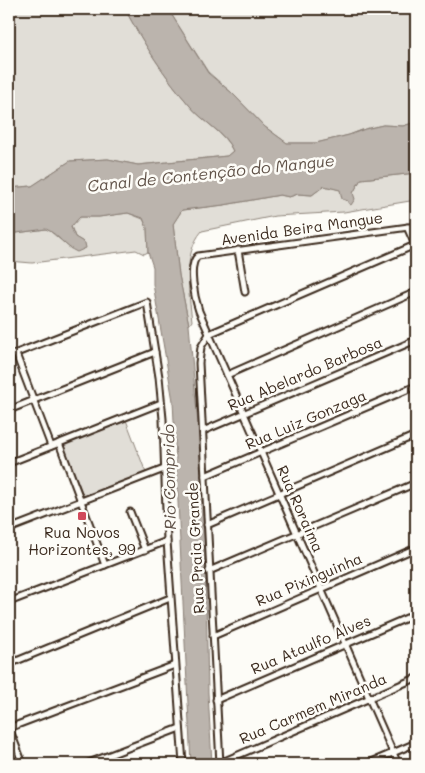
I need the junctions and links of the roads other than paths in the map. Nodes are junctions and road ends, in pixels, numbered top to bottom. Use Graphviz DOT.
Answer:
graph roads {
  1 [pos="416,226"];
  2 [pos="408,227"];
  3 [pos="416,246"];
  4 [pos="238,250"];
  5 [pos="194,260"];
  6 [pos="245,292"];
  7 [pos="416,292"];
  8 [pos="209,334"];
  9 [pos="416,340"];
  10 [pos="155,352"];
  11 [pos="16,354"];
  12 [pos="9,356"];
  13 [pos="227,375"];
  14 [pos="416,386"];
  15 [pos="34,400"];
  16 [pos="161,403"];
  17 [pos="9,410"];
  18 [pos="244,414"];
  19 [pos="203,432"];
  20 [pos="416,435"];
  21 [pos="58,443"];
  22 [pos="51,446"];
  23 [pos="261,453"];
  24 [pos="9,463"];
  25 [pos="164,469"];
  26 [pos="205,476"];
  27 [pos="416,483"];
  28 [pos="280,494"];
  29 [pos="81,501"];
  30 [pos="130,512"];
  31 [pos="207,524"];
  32 [pos="9,529"];
  33 [pos="297,534"];
  34 [pos="167,541"];
  35 [pos="416,548"];
  36 [pos="144,550"];
  37 [pos="105,565"];
  38 [pos="210,572"];
  39 [pos="321,589"];
  40 [pos="170,598"];
  41 [pos="9,602"];
  42 [pos="416,614"];
  43 [pos="213,636"];
  44 [pos="346,644"];
  45 [pos="9,664"];
  46 [pos="175,665"];
  47 [pos="416,678"];
  48 [pos="370,698"];
  49 [pos="216,700"];
  50 [pos="9,728"];
  51 [pos="180,728"];
  52 [pos="416,743"];
  53 [pos="393,753"];
  54 [pos="23,764"];
  55 [pos="86,764"];
  56 [pos="183,764"];
  57 [pos="220,764"];
  58 [pos="367,764"];
  59 [pos="398,764"];
  1 -- 2 [label="street, Avenida Beira Mangue"];
  2 -- 3 [label="street"];
  2 -- 4 [label="street, Avenida Beira Mangue"];
  3 -- 8 [label="street"];
  4 -- 5 [label="street, Avenida Beira Mangue"];
  4 -- 6 [label="street"];
  5 -- 8 [label="street, Rua Roraima"];
  7 -- 13 [label="street"];
  8 -- 13 [label="street, Rua Roraima"];
  8 -- 19 [label="street, Rua Praia Grande"];
  9 -- 18 [label="street, Rua Abelardo Barbosa"];
  10 -- 11 [label="street"];
  10 -- 15 [label="street"];
  10 -- 16 [label="street"];
  11 -- 12 [label="street"];
  11 -- 15 [label="street"];
  13 -- 18 [label="street, Rua Roraima"];
  14 -- 23 [label="street, Rua Luiz Gonzaga"];
  15 -- 17 [label="street"];
  15 -- 22 [label="street"];
  16 -- 21 [label="street"];
  16 -- 25 [label="street"];
  18 -- 19 [label="street, Rua Abelardo Barbosa"];
  18 -- 23 [label="street, Rua Roraima"];
  19 -- 26 [label="street, Rua Praia Grande"];
  20 -- 28 [label="street"];
  21 -- 22 [label="street"];
  21 -- 29 [label="street"];
  22 -- 24 [label="street"];
  23 -- 26 [label="street, Rua Luiz Gonzaga"];
  23 -- 28 [label="street, Rua Roraima"];
  25 -- 29 [label="street"];
  25 -- 34 [label="street"];
  26 -- 31 [label="street, Rua Praia Grande"];
  27 -- 33 [label="street"];
  28 -- 31 [label="street"];
  28 -- 33 [label="street, Rua Roraima"];
  29 -- 32 [label="street"];
  29 -- 37 [label="street"];
  30 -- 36 [label="street"];
  31 -- 38 [label="street, Rua Praia Grande"];
  33 -- 38 [label="street"];
  33 -- 39 [label="street, Rua Roraima"];
  34 -- 36 [label="street"];
  34 -- 40 [label="street"];
  35 -- 39 [label="street, Rua Pixinguinha"];
  36 -- 37 [label="street"];
  37 -- 41 [label="street"];
  38 -- 43 [label="street, Rua Praia Grande"];
  39 -- 43 [label="street, Rua Pixinguinha"];
  39 -- 44 [label="street, Rua Roraima"];
  40 -- 45 [label="street"];
  40 -- 46 [label="street"];
  42 -- 44 [label="street, Rua Ataulfo Alves"];
  43 -- 49 [label="street, Rua Praia Grande"];
  44 -- 48 [label="street, Rua Roraima"];
  44 -- 49 [label="street, Rua Ataulfo Alves"];
  46 -- 50 [label="street"];
  46 -- 51 [label="street"];
  47 -- 48 [label="street, Rua Carmem Miranda"];
  48 -- 53 [label="street, Rua Roraima"];
  48 -- 57 [label="street, Rua Carmem Miranda"];
  49 -- 57 [label="street, Rua Praia Grande"];
  50 -- 54 [label="street"];
  51 -- 55 [label="street"];
  51 -- 56 [label="street"];
  52 -- 53 [label="street"];
  53 -- 58 [label="street"];
  53 -- 59 [label="street, Rua Roraima"];
}
